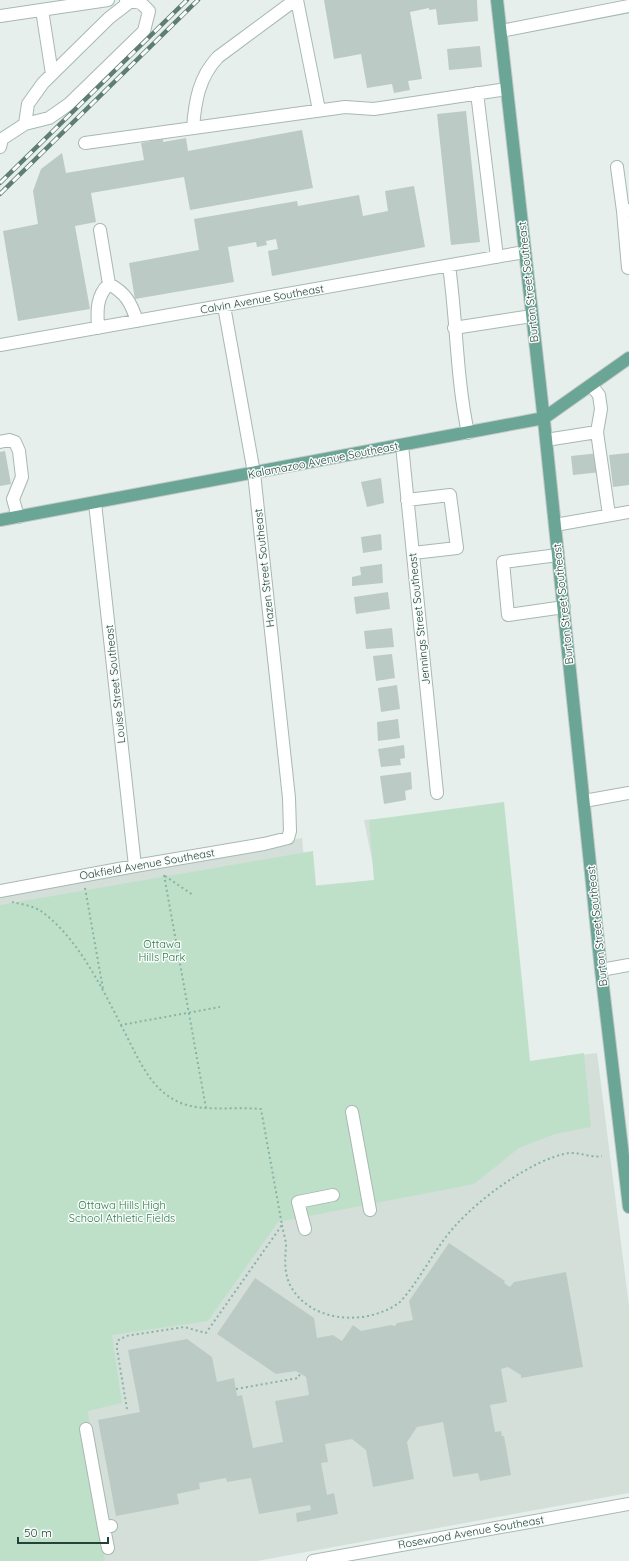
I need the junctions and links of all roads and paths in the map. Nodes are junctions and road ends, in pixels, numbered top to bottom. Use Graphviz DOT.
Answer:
graph roads {
  1 [pos="108,0"];
  2 [pos="129,0"];
  3 [pos="296,0"];
  4 [pos="497,0"];
  5 [pos="629,6"];
  6 [pos="42,10"];
  7 [pos="0,16"];
  8 [pos="501,31"];
  9 [pos="52,74"];
  10 [pos="507,89"];
  11 [pos="477,93"];
  12 [pos="319,110"];
  13 [pos="25,124"];
  14 [pos="193,128"];
  15 [pos="1,141"];
  16 [pos="86,143"];
  17 [pos="617,167"];
  18 [pos="626,210"];
  19 [pos="100,230"];
  20 [pos="524,252"];
  21 [pos="497,257"];
  22 [pos="449,266"];
  23 [pos="628,268"];
  24 [pos="109,284"];
  25 [pos="224,306"];
  26 [pos="532,316"];
  27 [pos="137,321"];
  28 [pos="98,328"];
  29 [pos="454,328"];
  30 [pos="0,345"];
  31 [pos="629,358"];
  32 [pos="591,385"];
  33 [pos="544,418"];
  34 [pos="597,432"];
  35 [pos="468,433"];
  36 [pos="546,440"];
  37 [pos="0,442"];
  38 [pos="402,445"];
  39 [pos="254,473"];
  40 [pos="407,500"];
  41 [pos="95,503"];
  42 [pos="629,512"];
  43 [pos="609,515"];
  44 [pos="18,517"];
  45 [pos="0,520"];
  46 [pos="555,525"];
  47 [pos="412,553"];
  48 [pos="558,554"];
  49 [pos="564,607"];
  50 [pos="437,793"];
  51 [pos="629,793"];
  52 [pos="584,801"];
  53 [pos="290,831"];
  54 [pos="135,866"];
  55 [pos="85,888"];
  56 [pos="0,891"];
  57 [pos="193,895"];
  58 [pos="12,902"];
  59 [pos="629,964"];
  60 [pos="601,970"];
  61 [pos="104,992"];
  62 [pos="220,1007"];
  63 [pos="189,1013"];
  64 [pos="121,1025"];
  65 [pos="206,1108"];
  66 [pos="352,1112"];
  67 [pos="625,1135"];
  68 [pos="602,1156"];
  69 [pos="333,1195"];
  70 [pos="629,1208"];
  71 [pos="370,1210"];
  72 [pos="282,1225"];
  73 [pos="305,1230"];
  74 [pos="300,1374"];
  75 [pos="236,1389"];
  76 [pos="127,1410"];
  77 [pos="86,1429"];
  78 [pos="629,1504"];
  79 [pos="108,1548"];
  80 [pos="313,1561"];
  1 -- 6 [label="street"];
  2 -- 9 [label="street"];
  2 -- 13 [label="street"];
  3 -- 12 [label="street"];
  3 -- 14 [label="street"];
  4 -- 8 [label="main road, Burton Street Southeast"];
  5 -- 8 [label="street"];
  6 -- 7 [label="street"];
  6 -- 9 [label="street"];
  8 -- 10 [label="main road, Burton Street Southeast"];
  9 -- 13 [label="street"];
  10 -- 11 [label="street"];
  10 -- 20 [label="main road, Burton Street Southeast"];
  11 -- 12 [label="street"];
  11 -- 21 [label="street"];
  12 -- 14 [label="street"];
  13 -- 15 [label="street"];
  14 -- 16 [label="street"];
  17 -- 18 [label="street"];
  18 -- 23 [label="street"];
  19 -- 24 [label="street"];
  20 -- 21 [label="street, Calvin Avenue Southeast"];
  20 -- 26 [label="main road, Burton Street Southeast"];
  21 -- 22 [label="street, Calvin Avenue Southeast"];
  22 -- 25 [label="street, Calvin Avenue Southeast"];
  22 -- 29 [label="street"];
  24 -- 27 [label="street"];
  24 -- 28 [label="street"];
  25 -- 27 [label="street, Calvin Avenue Southeast"];
  25 -- 39 [label="street, Hazen Street Southeast"];
  26 -- 29 [label="street"];
  26 -- 33 [label="main road, Burton Street Southeast"];
  27 -- 28 [label="street, Calvin Avenue Southeast"];
  28 -- 30 [label="street, Calvin Avenue Southeast"];
  29 -- 35 [label="street"];
  31 -- 32 [label="main road, Kalamazoo Avenue Southeast"];
  32 -- 33 [label="main road, Kalamazoo Avenue Southeast"];
  32 -- 34 [label="street"];
  33 -- 35 [label="main road, Kalamazoo Avenue Southeast"];
  33 -- 36 [label="main road, Burton Street Southeast"];
  34 -- 36 [label="street"];
  34 -- 43 [label="street"];
  35 -- 38 [label="main road, Kalamazoo Avenue Southeast"];
  36 -- 46 [label="main road, Burton Street Southeast"];
  37 -- 44 [label="street"];
  38 -- 39 [label="main road, Kalamazoo Avenue Southeast"];
  38 -- 40 [label="street, Jennings Street Southeast"];
  39 -- 41 [label="main road, Kalamazoo Avenue Southeast"];
  39 -- 53 [label="street, Hazen Street Southeast"];
  40 -- 47 [label="street, Jennings Street Southeast"];
  40 -- 47 [label="street"];
  41 -- 44 [label="main road, Kalamazoo Avenue Southeast"];
  41 -- 54 [label="street, Louise Street Southeast"];
  42 -- 43 [label="street"];
  43 -- 46 [label="street"];
  44 -- 45 [label="main road, Kalamazoo Avenue Southeast"];
  46 -- 48 [label="main road, Burton Street Southeast"];
  47 -- 50 [label="street, Jennings Street Southeast"];
  48 -- 49 [label="main road, Burton Street Southeast"];
  48 -- 49 [label="street"];
  49 -- 52 [label="main road, Burton Street Southeast"];
  51 -- 52 [label="street"];
  52 -- 60 [label="main road, Burton Street Southeast"];
  53 -- 54 [label="street, Oakfield Avenue Southeast"];
  54 -- 56 [label="street, Oakfield Avenue Southeast"];
  55 -- 61 [label="path"];
  57 -- 63 [label="path"];
  58 -- 61 [label="path"];
  59 -- 60 [label="street"];
  60 -- 67 [label="main road, Burton Street Southeast"];
  61 -- 64 [label="path"];
  62 -- 63 [label="path"];
  63 -- 64 [label="path"];
  63 -- 65 [label="path"];
  64 -- 65 [label="path"];
  65 -- 72 [label="path"];
  66 -- 71 [label="street"];
  67 -- 70 [label="main road, Burton Street Southeast"];
  68 -- 72 [label="path"];
  69 -- 73 [label="street"];
  72 -- 76 [label="path"];
  74 -- 75 [label="path"];
  77 -- 79 [label="street"];
  78 -- 80 [label="street, Rosewood Avenue Southeast"];
}
